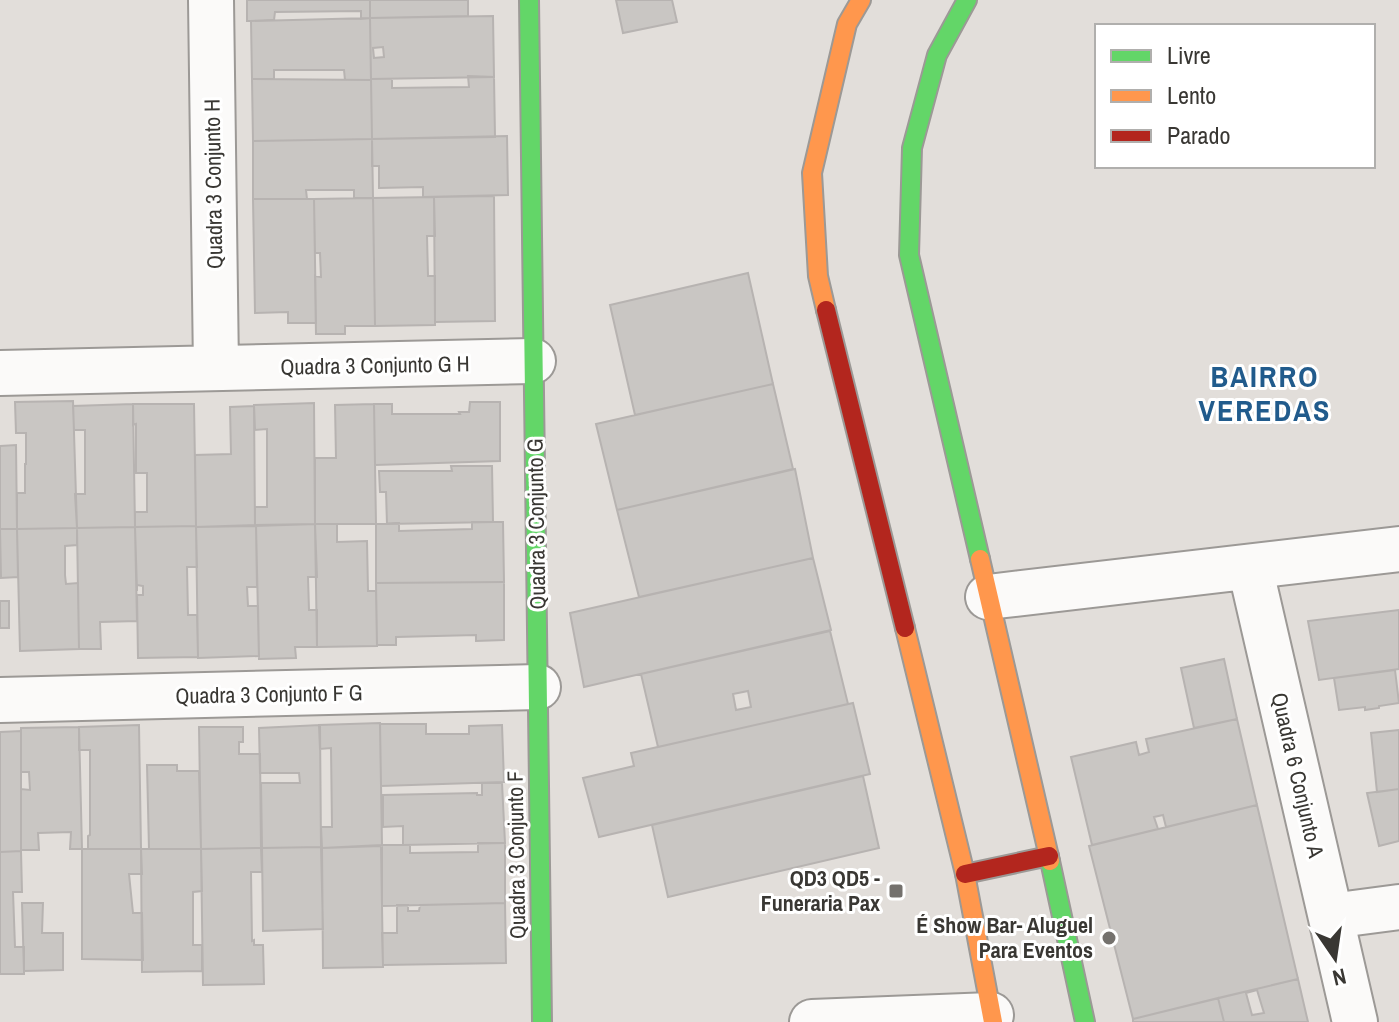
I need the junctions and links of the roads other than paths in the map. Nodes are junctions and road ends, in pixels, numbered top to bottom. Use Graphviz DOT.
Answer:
graph roads {
  1 [pos="211,0"];
  2 [pos="529,0"];
  3 [pos="861,0"];
  4 [pos="967,0"];
  5 [pos="533,361"];
  6 [pos="216,368"];
  7 [pos="0,373"];
  8 [pos="1399,549"];
  9 [pos="1250,567"];
  10 [pos="988,597"];
  11 [pos="538,687"];
  12 [pos="0,700"];
  13 [pos="1049,856"];
  14 [pos="965,874"];
  15 [pos="1399,907"];
  16 [pos="1331,916"];
  17 [pos="992,1018"];
  18 [pos="542,1022"];
  19 [pos="812,1022"];
  20 [pos="1085,1022"];
  21 [pos="1355,1022"];
  1 -- 6 [label="street, Quadra 3 Conjunto H"];
  2 -- 5 [label="street, Quadra 3 Conjunto G"];
  3 -- 14 [label="street"];
  4 -- 10 [label="street"];
  5 -- 6 [label="street, Quadra 3 Conjunto G H"];
  5 -- 11 [label="street, Quadra 3 Conjunto G"];
  6 -- 7 [label="street"];
  8 -- 9 [label="street"];
  9 -- 10 [label="street"];
  9 -- 16 [label="street, Quadra 6 Conjunto A"];
  10 -- 13 [label="street"];
  11 -- 12 [label="street, Quadra 3 Conjunto F G"];
  11 -- 18 [label="street, Quadra 3 Conjunto F"];
  13 -- 14 [label="street"];
  13 -- 20 [label="street"];
  14 -- 17 [label="street"];
  15 -- 16 [label="street"];
  16 -- 21 [label="street, Quadra 6 Conjunto A"];
  17 -- 19 [label="street"];
}
